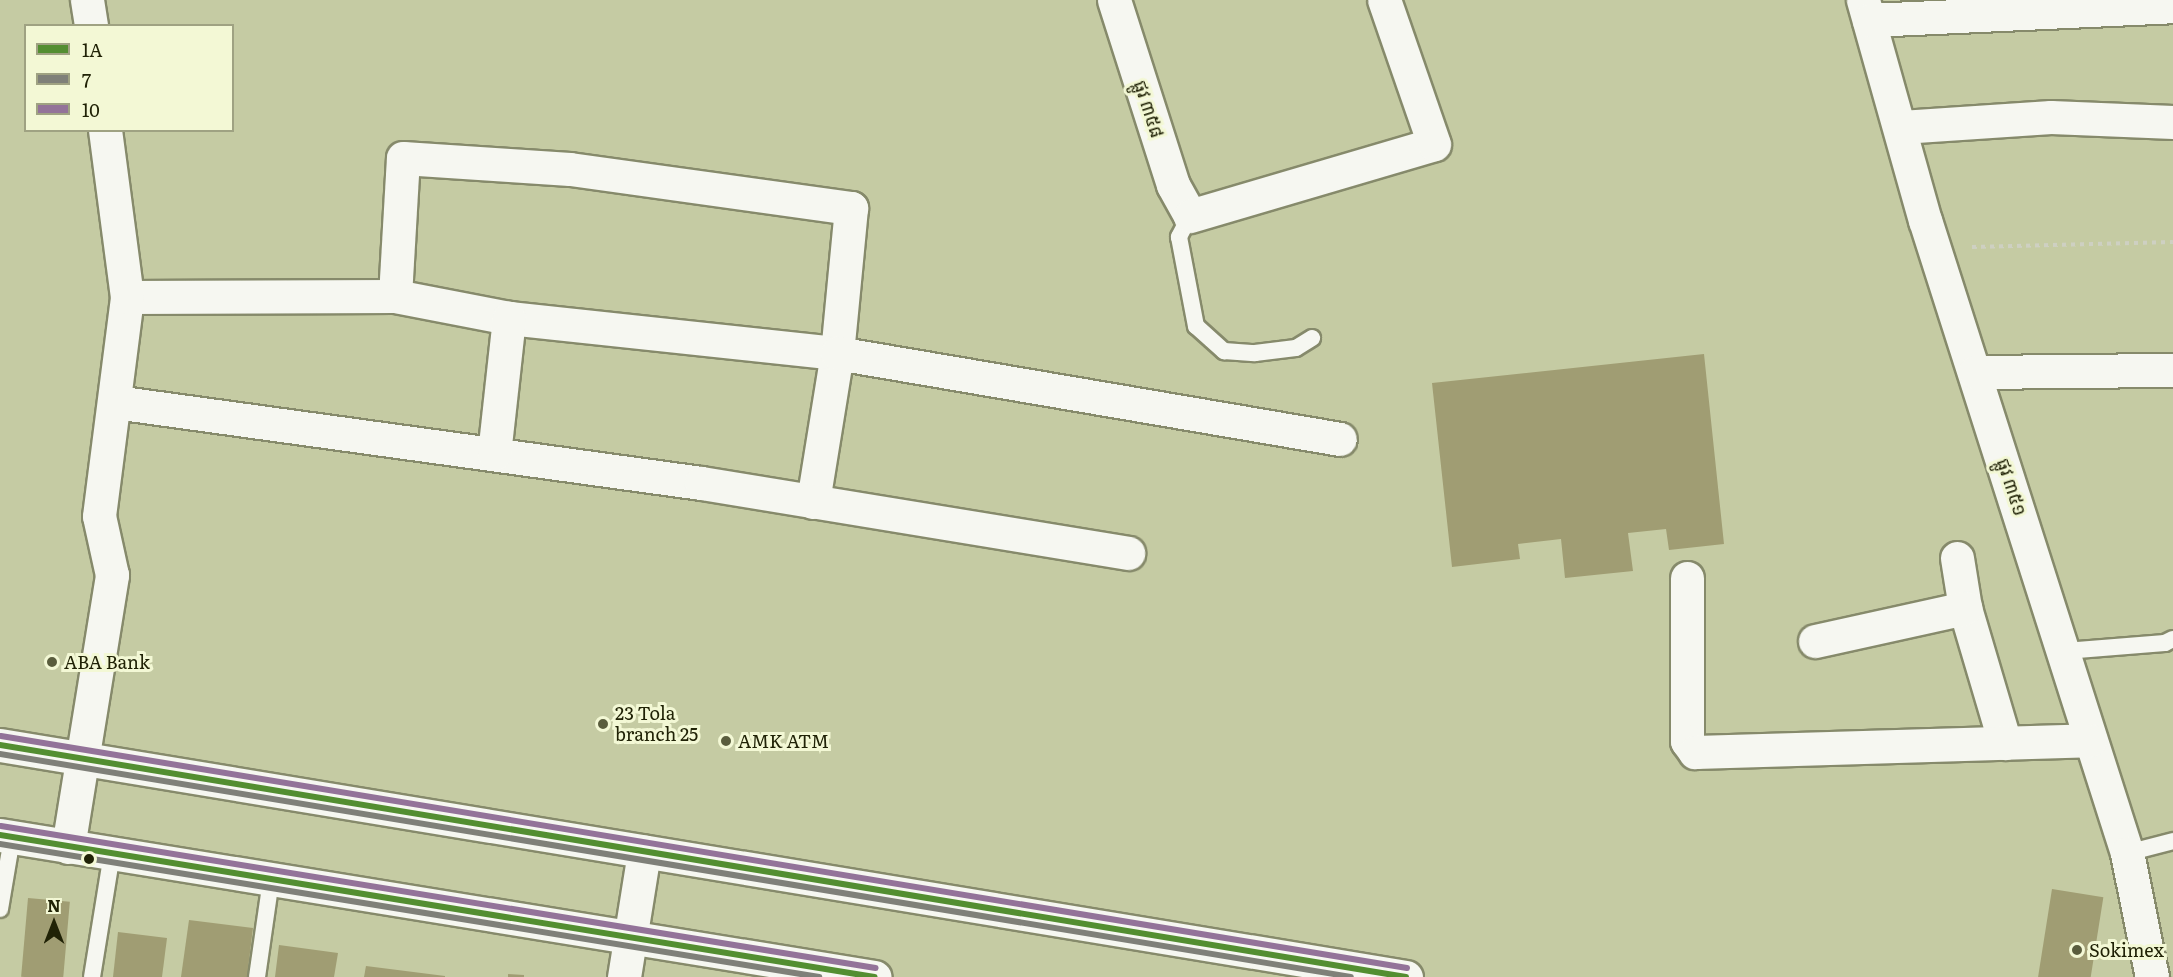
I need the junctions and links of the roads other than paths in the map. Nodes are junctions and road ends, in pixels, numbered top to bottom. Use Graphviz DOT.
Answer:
graph roads {
  1 [pos="87,0"];
  2 [pos="1114,0"];
  3 [pos="1384,0"];
  4 [pos="2173,6"];
  5 [pos="1866,10"];
  6 [pos="91,24"];
  7 [pos="2173,122"];
  8 [pos="1901,127"];
  9 [pos="105,132"];
  10 [pos="1190,216"];
  11 [pos="395,296"];
  12 [pos="127,297"];
  13 [pos="509,318"];
  14 [pos="1312,338"];
  15 [pos="837,353"];
  16 [pos="2173,370"];
  17 [pos="1975,372"];
  18 [pos="116,402"];
  19 [pos="1340,439"];
  20 [pos="494,454"];
  21 [pos="813,502"];
  22 [pos="1128,553"];
  23 [pos="1957,558"];
  24 [pos="1686,578"];
  25 [pos="1965,608"];
  26 [pos="2173,639"];
  27 [pos="1815,641"];
  28 [pos="2065,651"];
  29 [pos="2090,740"];
  30 [pos="2005,743"];
  31 [pos="0,745"];
  32 [pos="80,758"];
  33 [pos="6,837"];
  34 [pos="2173,841"];
  35 [pos="68,847"];
  36 [pos="644,852"];
  37 [pos="2127,853"];
  38 [pos="112,854"];
  39 [pos="272,880"];
  40 [pos="0,909"];
  41 [pos="630,937"];
  42 [pos="92,977"];
  43 [pos="257,977"];
  44 [pos="624,977"];
  45 [pos="875,977"];
  46 [pos="1406,977"];
  47 [pos="2152,977"];
  1 -- 6 [label="main road"];
  2 -- 10 [label="main road, ផ្លូវ ៣៥៨"];
  3 -- 10 [label="main road"];
  4 -- 5 [label="main road"];
  5 -- 8 [label="main road, ផ្លូវ ៣៥១"];
  7 -- 8 [label="main road"];
  8 -- 17 [label="main road, ផ្លូវ ៣៥១"];
  9 -- 12 [label="main road"];
  10 -- 14 [label="lane"];
  11 -- 12 [label="main road"];
  11 -- 13 [label="main road"];
  11 -- 15 [label="main road"];
  12 -- 18 [label="main road"];
  13 -- 15 [label="main road"];
  13 -- 20 [label="main road"];
  15 -- 19 [label="main road"];
  15 -- 21 [label="main road"];
  16 -- 17 [label="main road"];
  17 -- 28 [label="main road, ផ្លូវ ៣៥១"];
  18 -- 20 [label="main road"];
  18 -- 32 [label="main road"];
  20 -- 21 [label="main road"];
  21 -- 22 [label="main road"];
  23 -- 25 [label="main road"];
  24 -- 30 [label="main road"];
  25 -- 27 [label="main road"];
  25 -- 30 [label="main road"];
  26 -- 28 [label="lane"];
  28 -- 29 [label="main road, ផ្លូវ ៣៥១"];
  29 -- 30 [label="main road"];
  29 -- 37 [label="main road, ផ្លូវ ៣៥១"];
  31 -- 32 [label="main road"];
  32 -- 35 [label="main road"];
  32 -- 36 [label="main road"];
  33 -- 35 [label="main road"];
  33 -- 40 [label="lane"];
  34 -- 37 [label="lane"];
  35 -- 38 [label="main road"];
  36 -- 41 [label="main road"];
  36 -- 46 [label="main road"];
  37 -- 47 [label="main road, ផ្លូវ ៣៥១"];
  38 -- 39 [label="main road"];
  38 -- 42 [label="lane"];
  39 -- 41 [label="main road"];
  39 -- 43 [label="lane"];
  41 -- 44 [label="main road"];
  41 -- 45 [label="main road"];
}
